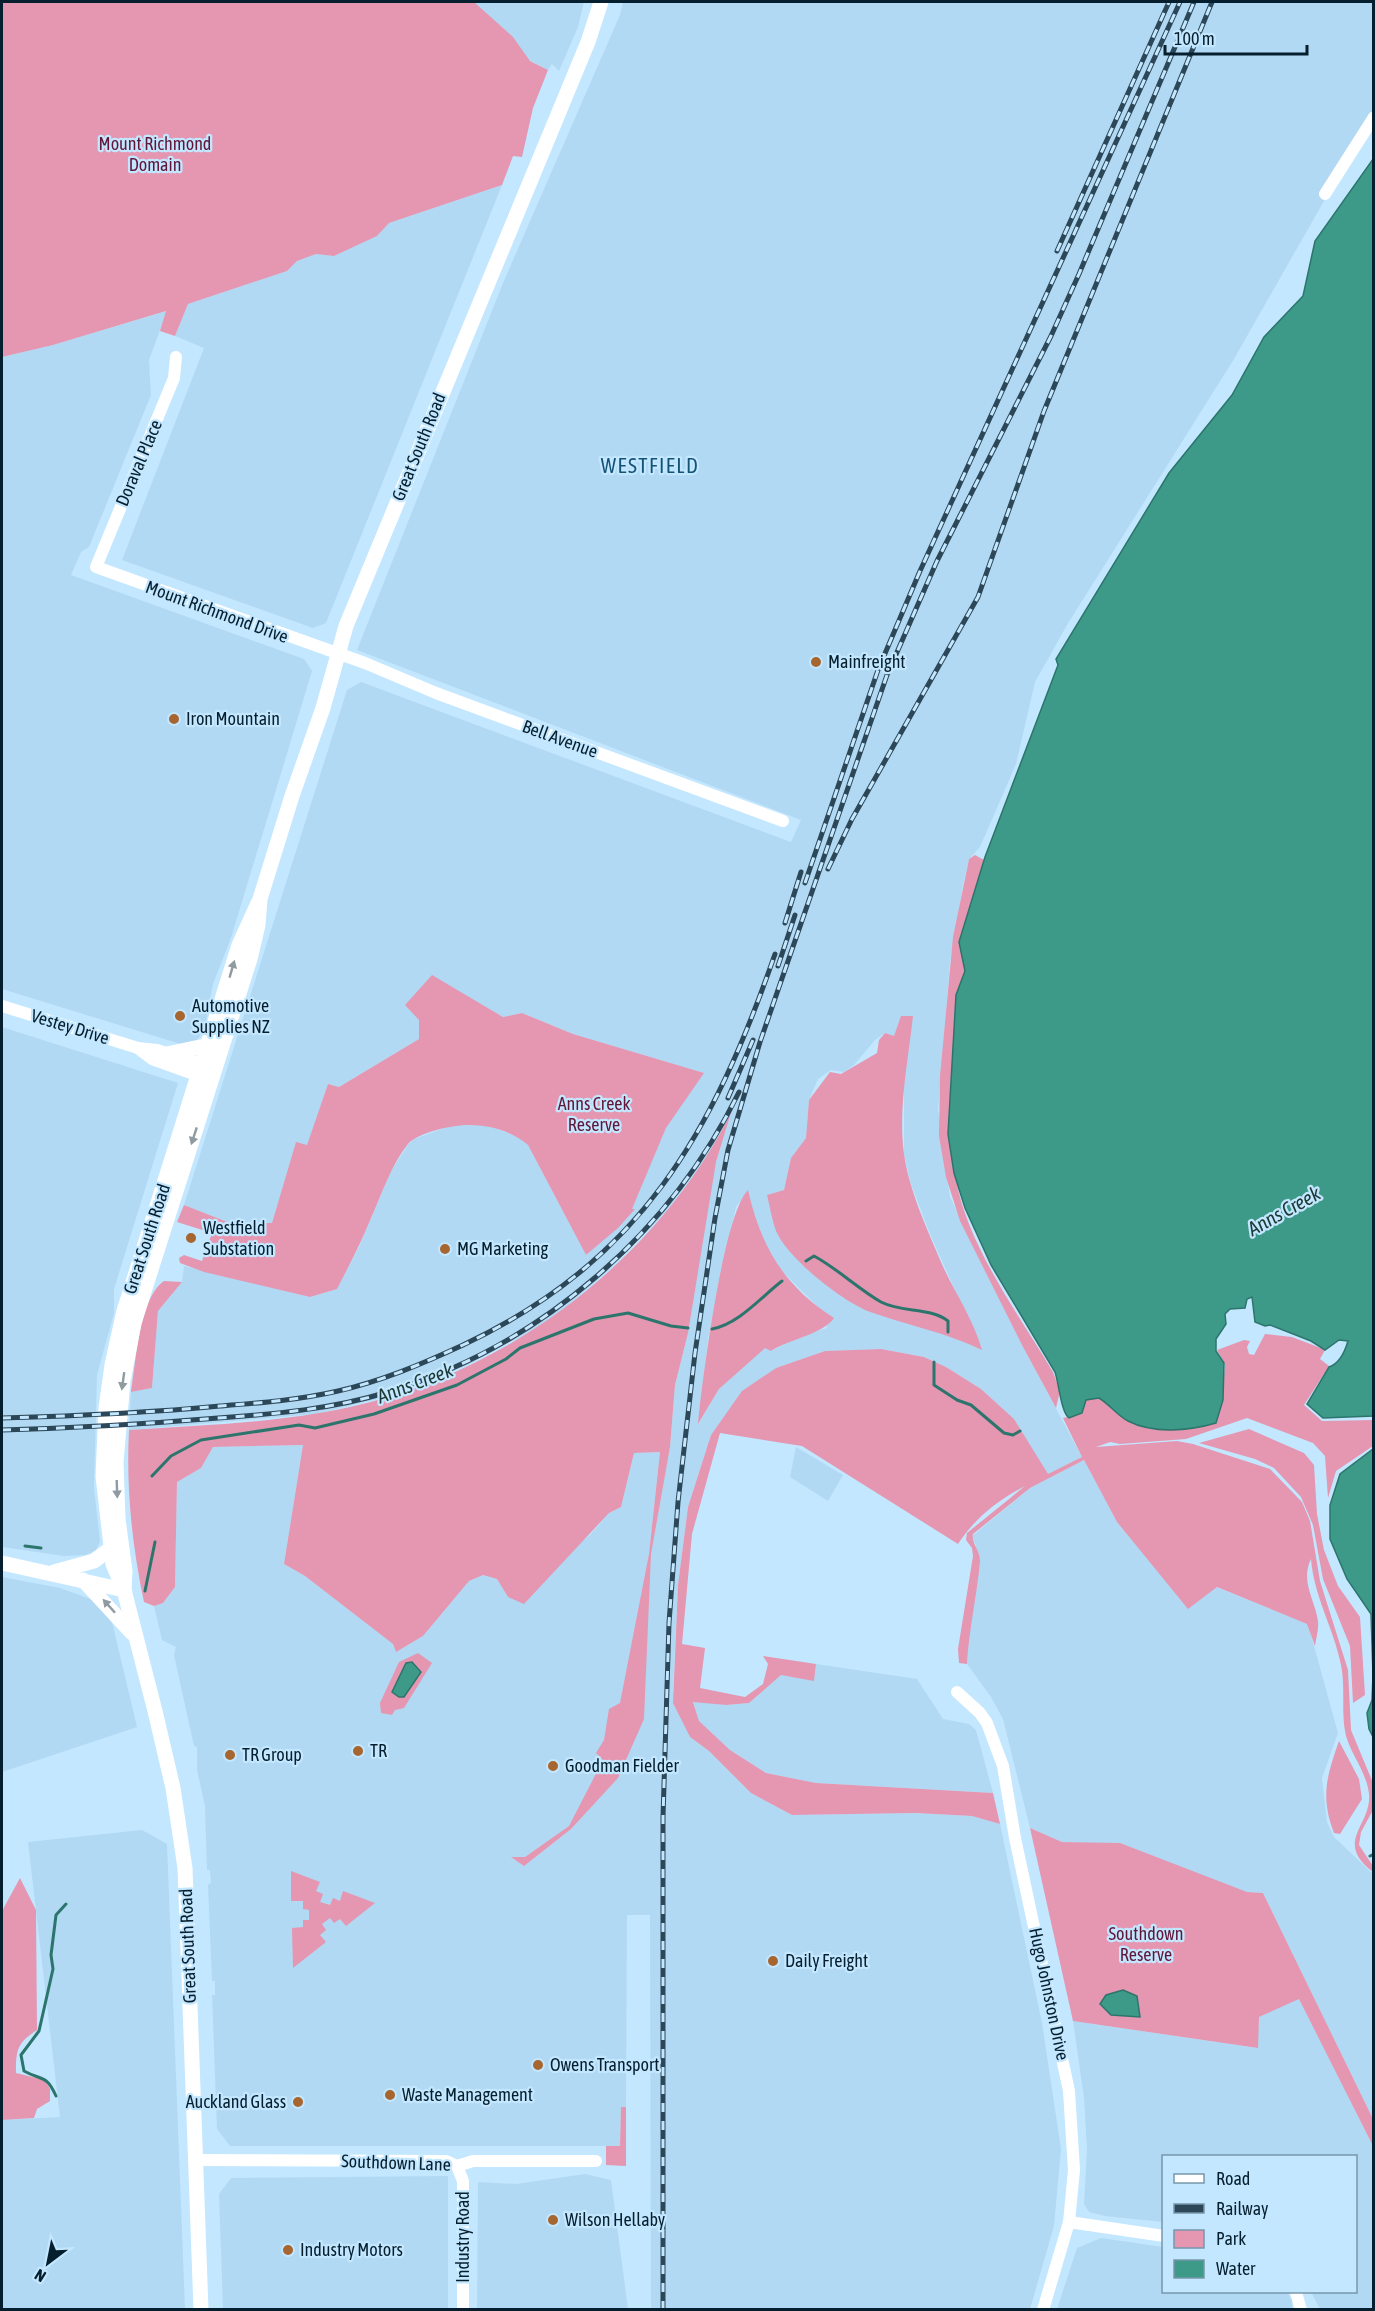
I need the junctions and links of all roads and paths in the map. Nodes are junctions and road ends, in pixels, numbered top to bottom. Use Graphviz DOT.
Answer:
graph roads {
  1 [pos="601,2"];
  2 [pos="1374,117"];
  3 [pos="1324,194"];
  4 [pos="176,357"];
  5 [pos="96,567"];
  6 [pos="339,655"];
  7 [pos="783,821"];
  8 [pos="260,899"];
  9 [pos="2,1006"];
  10 [pos="209,1045"];
  11 [pos="138,1048"];
  12 [pos="167,1054"];
  13 [pos="207,1073"];
  14 [pos="111,1431"];
  15 [pos="110,1549"];
  16 [pos="2,1563"];
  17 [pos="51,1572"];
  18 [pos="82,1579"];
  19 [pos="124,1590"];
  20 [pos="134,1635"];
  21 [pos="957,1692"];
  22 [pos="195,2160"];
  23 [pos="596,2161"];
  24 [pos="457,2166"];
  25 [pos="1069,2222"];
  26 [pos="1162,2236"];
  27 [pos="1296,2293"];
  28 [pos="201,2310"];
  29 [pos="463,2310"];
  30 [pos="1043,2310"];
  31 [pos="1301,2310"];
  1 -- 6 [label="main road, Great South Road"];
  2 -- 3 [label="street"];
  4 -- 5 [label="street, Doraval Place"];
  5 -- 6 [label="street, Mount Richmond Drive"];
  6 -- 7 [label="street, Bell Avenue"];
  6 -- 8 [label="main road, Great South Road"];
  10 -- 8 [label="main road, Great South Road, one-way"];
  8 -- 13 [label="main road, Great South Road"];
  9 -- 11 [label="street, Vestey Drive"];
  10 -- 12 [label="main road"];
  10 -- 13 [label="main road, Great South Road"];
  11 -- 12 [label="street, Vestey Drive"];
  11 -- 13 [label="street, Vestey Drive"];
  12 -- 13 [label="street, Vestey Drive"];
  13 -- 14 [label="main road, Great South Road"];
  14 -- 15 [label="main road, Great South Road"];
  14 -- 19 [label="main road, Great South Road, one-way"];
  15 -- 17 [label="main road"];
  15 -- 19 [label="main road, Great South Road"];
  16 -- 17 [label="main road"];
  17 -- 18 [label="main road"];
  18 -- 19 [label="main road"];
  20 -- 18 [label="main road, one-way"];
  19 -- 20 [label="main road, Great South Road"];
  20 -- 22 [label="main road, Great South Road"];
  21 -- 25 [label="street, Hugo Johnston Drive"];
  22 -- 24 [label="street, Southdown Lane"];
  22 -- 28 [label="main road, Great South Road"];
  23 -- 24 [label="street, Southdown Lane"];
  24 -- 29 [label="street, Industry Road"];
  25 -- 26 [label="street"];
  25 -- 30 [label="street, Hugo Johnston Drive"];
  27 -- 31 [label="street"];
}
